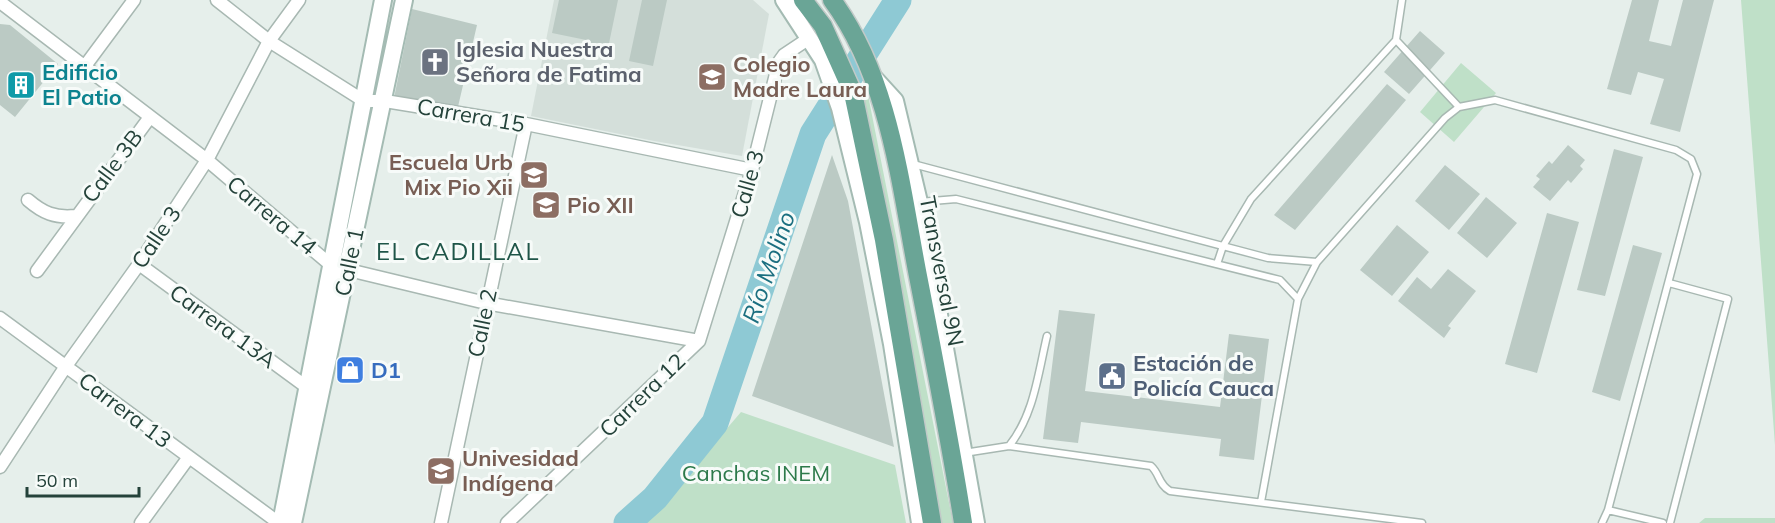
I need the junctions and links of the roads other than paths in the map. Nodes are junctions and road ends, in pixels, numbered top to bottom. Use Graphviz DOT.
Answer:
graph roads {
  1 [pos="135,0"];
  2 [pos="217,0"];
  3 [pos="299,0"];
  4 [pos="383,0"];
  5 [pos="404,0"];
  6 [pos="784,0"];
  7 [pos="804,0"];
  8 [pos="832,0"];
  9 [pos="1402,0"];
  10 [pos="0,2"];
  11 [pos="808,39"];
  12 [pos="1396,40"];
  13 [pos="269,41"];
  14 [pos="830,57"];
  15 [pos="85,66"];
  16 [pos="873,76"];
  17 [pos="364,101"];
  18 [pos="385,101"];
  19 [pos="1459,107"];
  20 [pos="150,117"];
  21 [pos="526,124"];
  22 [pos="207,160"];
  23 [pos="909,163"];
  24 [pos="752,170"];
  25 [pos="28,200"];
  26 [pos="919,202"];
  27 [pos="75,216"];
  28 [pos="1222,246"];
  29 [pos="1317,262"];
  30 [pos="139,264"];
  31 [pos="1217,264"];
  32 [pos="340,268"];
  33 [pos="37,271"];
  34 [pos="1669,283"];
  35 [pos="1298,299"];
  36 [pos="486,303"];
  37 [pos="897,316"];
  38 [pos="0,318"];
  39 [pos="1047,336"];
  40 [pos="699,340"];
  41 [pos="892,344"];
  42 [pos="66,366"];
  43 [pos="314,392"];
  44 [pos="1009,446"];
  45 [pos="958,455"];
  46 [pos="189,457"];
  47 [pos="0,467"];
  48 [pos="1261,502"];
  49 [pos="1608,510"];
  50 [pos="141,523"];
  51 [pos="280,523"];
  52 [pos="293,523"];
  53 [pos="441,523"];
  54 [pos="507,523"];
  55 [pos="920,523"];
  56 [pos="932,523"];
  57 [pos="963,523"];
  58 [pos="976,523"];
  59 [pos="1422,523"];
  60 [pos="1602,523"];
  61 [pos="1663,523"];
  62 [pos="1670,523"];
  1 -- 15 [label="street"];
  2 -- 13 [label="street"];
  3 -- 13 [label="street, Calle 3"];
  4 -- 17 [label="main road, Calle 1"];
  5 -- 18 [label="main road, Calle 1"];
  6 -- 11 [label="main road"];
  7 -- 14 [label="main road"];
  8 -- 16 [label="main road, Transversal 9N"];
  9 -- 12 [label="lane"];
  10 -- 15 [label="street, Carrera 14"];
  11 -- 14 [label="main road"];
  11 -- 24 [label="street, Calle 3"];
  12 -- 19 [label="lane"];
  12 -- 28 [label="lane"];
  13 -- 17 [label="street"];
  13 -- 22 [label="street, Calle 3"];
  14 -- 37 [label="main road"];
  14 -- 41 [label="main road"];
  15 -- 20 [label="street, Carrera 14"];
  16 -- 23 [label="main road"];
  16 -- 45 [label="main road, Transversal 9N"];
  17 -- 18 [label="street, Carrera 15"];
  17 -- 32 [label="main road, Calle 1"];
  18 -- 21 [label="street, Carrera 15"];
  18 -- 32 [label="main road, Calle 1"];
  19 -- 29 [label="lane"];
  19 -- 34 [label="lane"];
  20 -- 22 [label="street, Carrera 14"];
  20 -- 27 [label="street, Calle 3B"];
  21 -- 24 [label="street, Carrera 15"];
  21 -- 36 [label="street, Calle 2"];
  22 -- 30 [label="street, Calle 3"];
  22 -- 32 [label="street, Carrera 14"];
  23 -- 26 [label="main road"];
  23 -- 28 [label="lane"];
  24 -- 40 [label="street, Calle 3"];
  25 -- 27 [label="street, Calle 3B"];
  26 -- 31 [label="lane"];
  26 -- 45 [label="main road"];
  27 -- 33 [label="street, Calle 3B"];
  28 -- 29 [label="lane"];
  28 -- 31 [label="lane"];
  29 -- 35 [label="lane"];
  30 -- 42 [label="street, Calle 3"];
  30 -- 43 [label="street, Carrera 13A"];
  31 -- 35 [label="lane"];
  32 -- 36 [label="street, Carrera 14"];
  32 -- 43 [label="main road, Calle 1"];
  34 -- 49 [label="lane"];
  34 -- 62 [label="lane"];
  35 -- 48 [label="lane"];
  36 -- 40 [label="street, Carrera 14"];
  36 -- 53 [label="street, Calle 2"];
  37 -- 41 [label="main road"];
  37 -- 56 [label="main road"];
  38 -- 42 [label="street, Carrera 13"];
  39 -- 44 [label="lane"];
  40 -- 54 [label="street, Carrera 12"];
  41 -- 55 [label="main road"];
  42 -- 46 [label="street, Carrera 13"];
  42 -- 47 [label="street, Calle 3"];
  43 -- 51 [label="main road, Calle 1"];
  43 -- 52 [label="main road, Calle 1"];
  44 -- 45 [label="lane"];
  44 -- 48 [label="lane"];
  45 -- 57 [label="main road, Transversal 9N"];
  45 -- 58 [label="main road"];
  46 -- 50 [label="street"];
  46 -- 51 [label="street, Carrera 13"];
  48 -- 59 [label="lane"];
  49 -- 60 [label="lane"];
  49 -- 61 [label="lane"];
}
